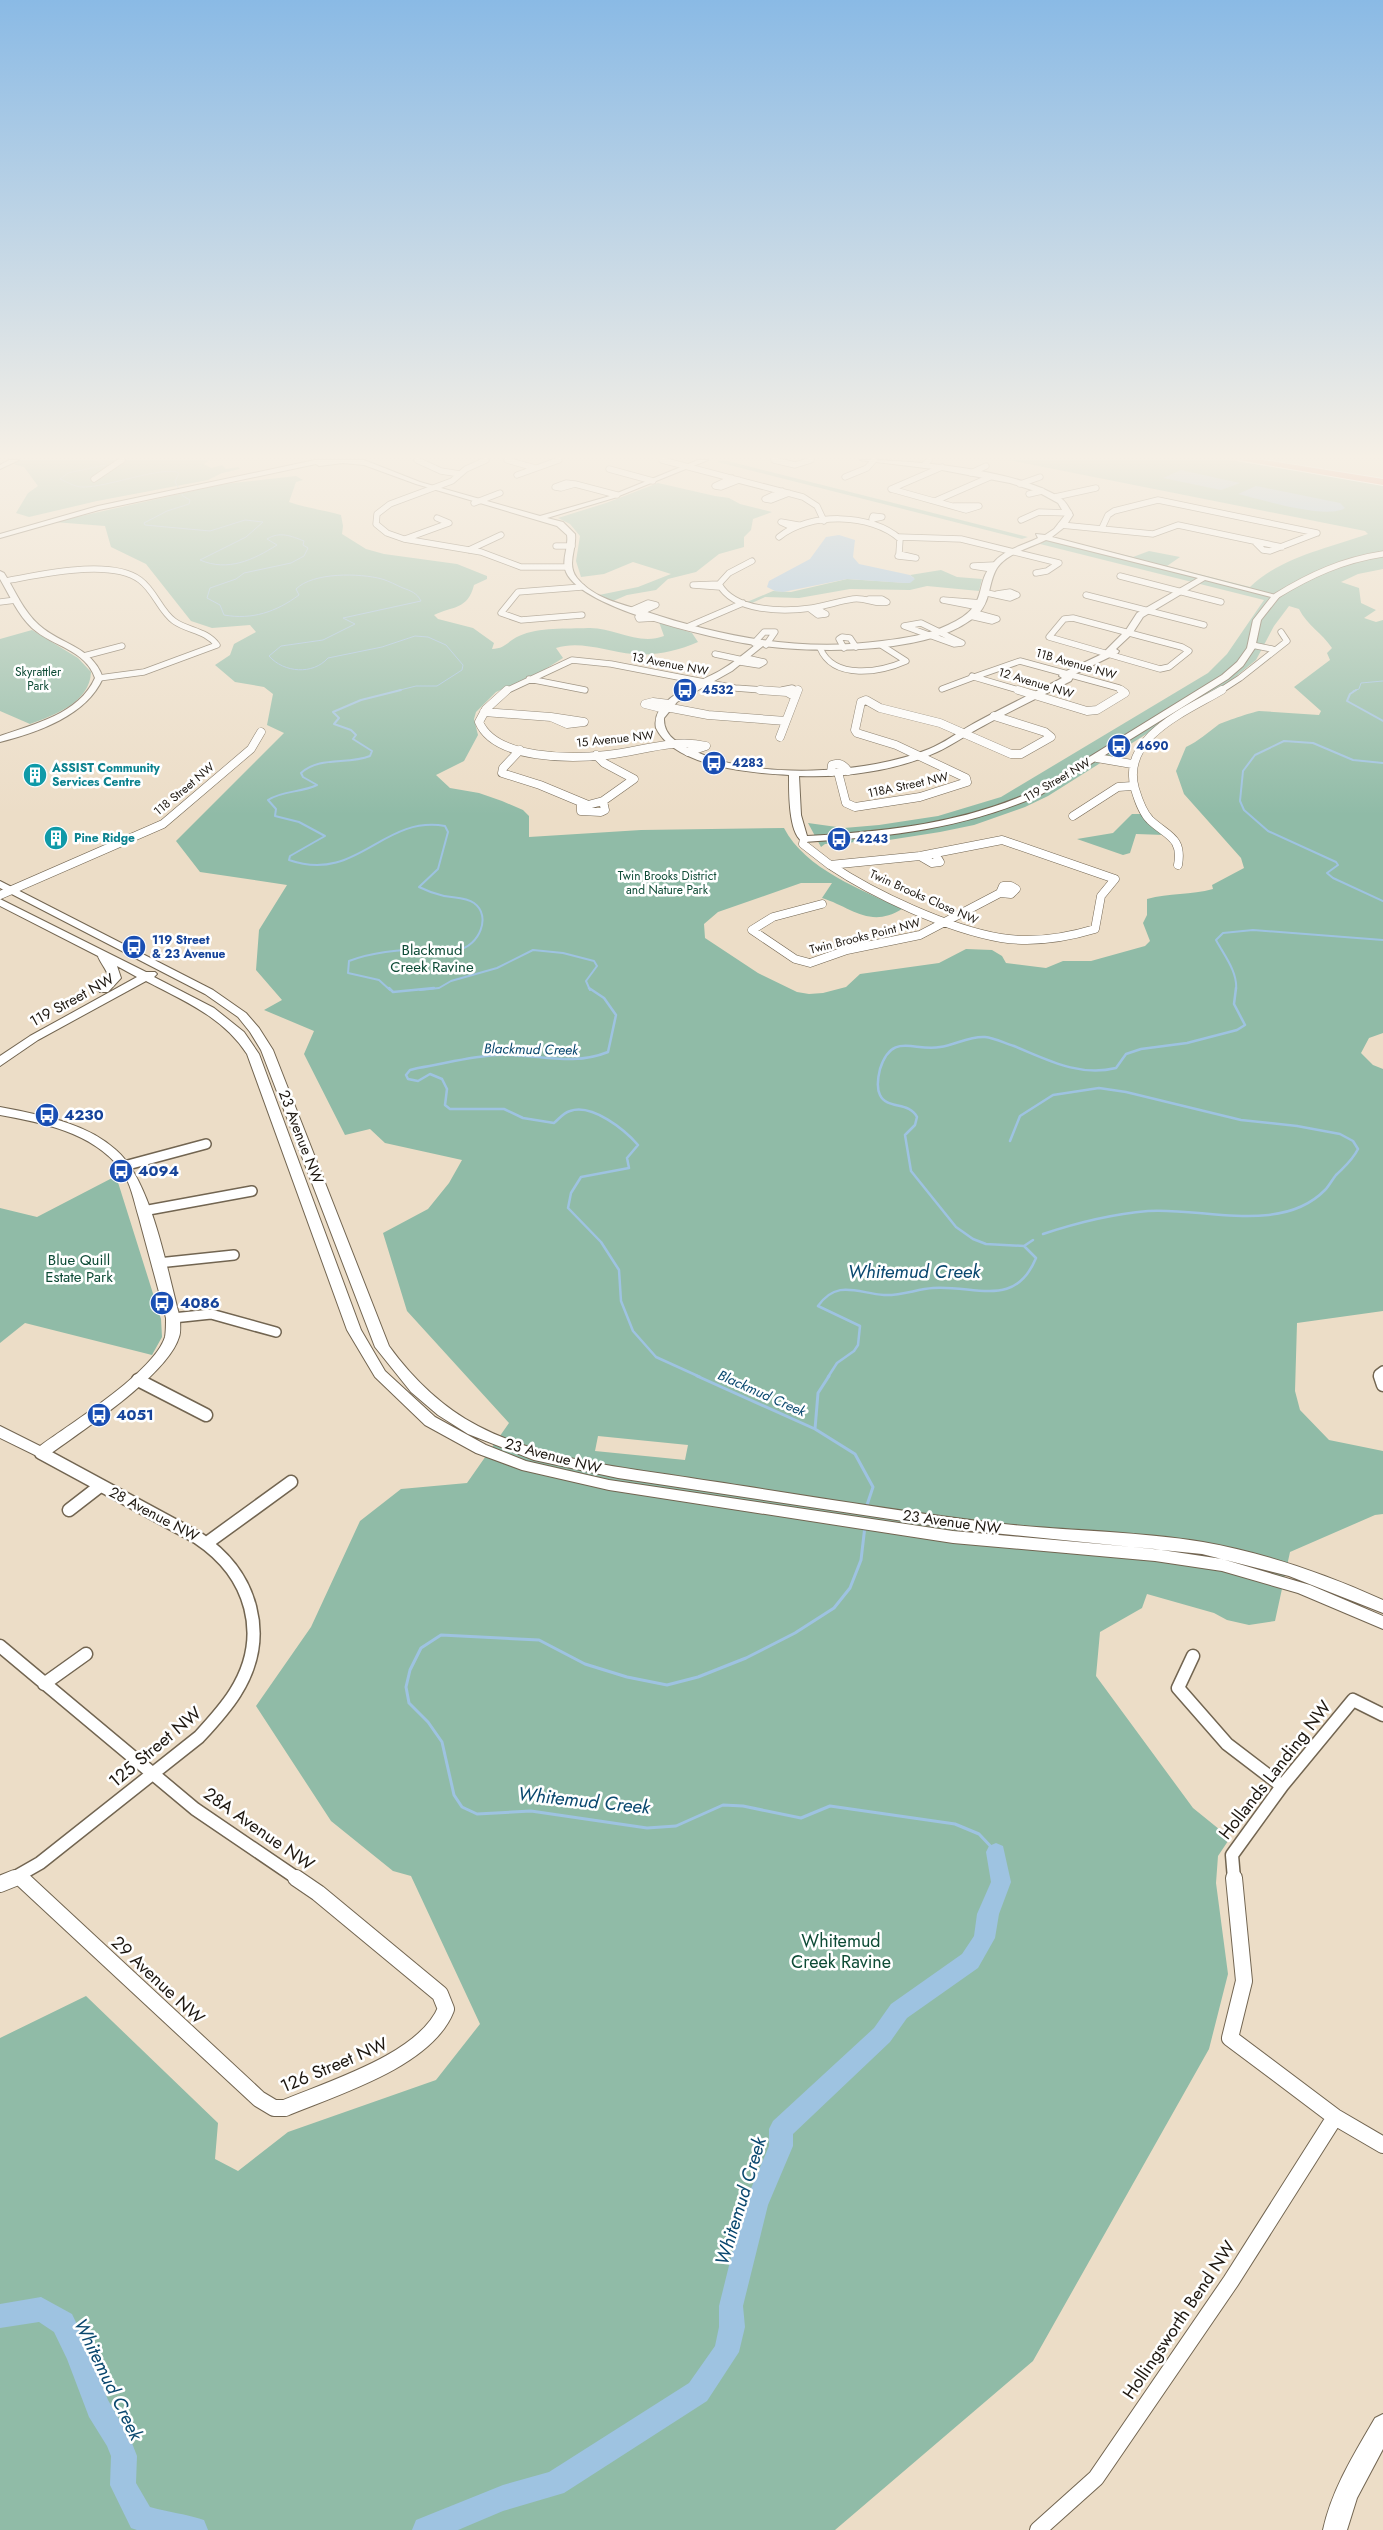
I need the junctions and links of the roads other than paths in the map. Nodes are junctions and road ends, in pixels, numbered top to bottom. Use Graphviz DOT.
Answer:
graph roads {
  1 [pos="3,578"];
  2 [pos="137,578"];
  3 [pos="573,578"];
  4 [pos="725,578"];
  5 [pos="990,578"];
  6 [pos="1128,578"];
  7 [pos="1204,578"];
  8 [pos="1305,578"];
  9 [pos="582,587"];
  10 [pos="1178,591"];
  11 [pos="987,593"];
  12 [pos="997,594"];
  13 [pos="1086,595"];
  14 [pos="1276,596"];
  15 [pos="869,599"];
  16 [pos="16,600"];
  17 [pos="0,602"];
  18 [pos="1221,602"];
  19 [pos="743,603"];
  20 [pos="1148,609"];
  21 [pos="976,610"];
  22 [pos="582,615"];
  23 [pos="1204,625"];
  24 [pos="687,628"];
  25 [pos="1129,632"];
  26 [pos="1281,632"];
  27 [pos="760,644"];
  28 [pos="881,645"];
  29 [pos="1252,645"];
  30 [pos="122,646"];
  31 [pos="820,648"];
  32 [pos="1272,649"];
  33 [pos="715,654"];
  34 [pos="1106,654"];
  35 [pos="84,656"];
  36 [pos="743,660"];
  37 [pos="1071,674"];
  38 [pos="972,676"];
  39 [pos="99,678"];
  40 [pos="528,679"];
  41 [pos="704,683"];
  42 [pos="942,688"];
  43 [pos="585,690"];
  44 [pos="1033,695"];
  45 [pos="667,707"];
  46 [pos="880,708"];
  47 [pos="860,710"];
  48 [pos="1092,711"];
  49 [pos="484,712"];
  50 [pos="994,716"];
  51 [pos="550,718"];
  52 [pos="786,721"];
  53 [pos="261,732"];
  54 [pos="961,734"];
  55 [pos="780,737"];
  56 [pos="0,739"];
  57 [pos="676,745"];
  58 [pos="520,750"];
  59 [pos="688,752"];
  60 [pos="921,754"];
  61 [pos="596,755"];
  62 [pos="1099,756"];
  63 [pos="1132,762"];
  64 [pos="794,772"];
  65 [pos="839,772"];
  66 [pos="1132,786"];
  67 [pos="1073,816"];
  68 [pos="804,839"];
  69 [pos="828,863"];
  70 [pos="1178,865"];
  71 [pos="0,884"];
  72 [pos="12,890"];
  73 [pos="1000,893"];
  74 [pos="0,895"];
  75 [pos="0,902"];
  76 [pos="822,904"];
  77 [pos="946,922"];
  78 [pos="70,938"];
  79 [pos="149,973"];
  80 [pos="104,990"];
  81 [pos="0,1050"];
  82 [pos="0,1062"];
  83 [pos="0,1111"];
  84 [pos="206,1144"];
  85 [pos="124,1166"];
  86 [pos="252,1191"];
  87 [pos="143,1211"];
  88 [pos="234,1255"];
  89 [pos="158,1263"];
  90 [pos="173,1318"];
  91 [pos="276,1332"];
  92 [pos="1383,1371"];
  93 [pos="138,1380"];
  94 [pos="1383,1385"];
  95 [pos="206,1415"];
  96 [pos="0,1431"];
  97 [pos="41,1453"];
  98 [pos="291,1482"];
  99 [pos="100,1486"];
  100 [pos="808,1508"];
  101 [pos="69,1510"];
  102 [pos="907,1523"];
  103 [pos="207,1543"];
  104 [pos="245,1587"];
  105 [pos="1383,1607"];
  106 [pos="1383,1623"];
  107 [pos="0,1646"];
  108 [pos="86,1654"];
  109 [pos="1193,1656"];
  110 [pos="44,1684"];
  111 [pos="1383,1714"];
  112 [pos="154,1775"];
  113 [pos="1282,1786"];
  114 [pos="19,1876"];
  115 [pos="0,1884"];
  116 [pos="446,2009"];
  117 [pos="274,2108"];
  118 [pos="1335,2117"];
  119 [pos="1383,2146"];
  120 [pos="1383,2426"];
  121 [pos="1038,2530"];
  122 [pos="1335,2530"];
  1 -- 16 [label="street"];
  2 -- 39 [label="street"];
  3 -- 9 [label="street"];
  4 -- 19 [label="street"];
  5 -- 11 [label="street"];
  6 -- 10 [label="street"];
  7 -- 10 [label="street"];
  7 -- 14 [label="street"];
  8 -- 14 [label="street, 119 Street NW"];
  9 -- 22 [label="street"];
  9 -- 24 [label="street"];
  10 -- 18 [label="street"];
  10 -- 20 [label="street"];
  11 -- 12 [label="street"];
  11 -- 21 [label="street"];
  13 -- 20 [label="street"];
  14 -- 29 [label="street, 119 Street NW"];
  15 -- 19 [label="street"];
  16 -- 17 [label="street"];
  16 -- 35 [label="street"];
  19 -- 24 [label="street"];
  20 -- 23 [label="street"];
  20 -- 25 [label="street"];
  21 -- 21 [label="street"];
  21 -- 28 [label="street"];
  24 -- 27 [label="street"];
  25 -- 34 [label="street"];
  25 -- 34 [label="street"];
  25 -- 34 [label="street"];
  26 -- 32 [label="street"];
  27 -- 31 [label="street"];
  27 -- 36 [label="street"];
  28 -- 31 [label="street"];
  28 -- 31 [label="street"];
  29 -- 32 [label="street"];
  29 -- 62 [label="street, 119 Street NW"];
  30 -- 35 [label="street"];
  32 -- 63 [label="street"];
  33 -- 36 [label="street"];
  34 -- 37 [label="street"];
  35 -- 39 [label="street"];
  36 -- 41 [label="street"];
  37 -- 38 [label="street, 11B Avenue NW"];
  37 -- 44 [label="street"];
  37 -- 48 [label="street, 11B Avenue NW"];
  38 -- 42 [label="street"];
  38 -- 44 [label="street, 12 Avenue NW"];
  39 -- 56 [label="street"];
  40 -- 41 [label="street, 13 Avenue NW"];
  40 -- 43 [label="street"];
  40 -- 49 [label="street"];
  41 -- 45 [label="street"];
  41 -- 52 [label="street, 13 Avenue NW"];
  44 -- 48 [label="street, 12 Avenue NW"];
  44 -- 50 [label="street"];
  45 -- 52 [label="street"];
  45 -- 57 [label="street"];
  46 -- 47 [label="street"];
  46 -- 47 [label="street"];
  46 -- 54 [label="street"];
  47 -- 60 [label="street"];
  49 -- 51 [label="street"];
  49 -- 58 [label="street, 15 Avenue NW"];
  50 -- 54 [label="street"];
  50 -- 54 [label="street"];
  52 -- 55 [label="street"];
  53 -- 72 [label="street, 118 Street NW"];
  54 -- 60 [label="street"];
  57 -- 59 [label="street, 15 Avenue NW"];
  57 -- 59 [label="street, 15 Avenue NW"];
  57 -- 61 [label="street, 15 Avenue NW"];
  58 -- 61 [label="street, 15 Avenue NW"];
  58 -- 61 [label="street"];
  59 -- 64 [label="street, 15 Avenue NW"];
  60 -- 65 [label="street"];
  60 -- 65 [label="street, 118A Street NW"];
  62 -- 63 [label="street"];
  62 -- 68 [label="street, 119 Street NW"];
  63 -- 66 [label="street"];
  64 -- 65 [label="street"];
  64 -- 68 [label="street"];
  66 -- 67 [label="street"];
  66 -- 70 [label="street"];
  68 -- 69 [label="street, Twin Brooks Close NW"];
  69 -- 77 [label="street, Twin Brooks Close NW"];
  69 -- 77 [label="street, Twin Brooks Close NW"];
  71 -- 72 [label="street, 23 Avenue NW"];
  72 -- 74 [label="street, 118 Street NW"];
  72 -- 79 [label="street, 23 Avenue NW"];
  73 -- 77 [label="street"];
  75 -- 78 [label="street, 23 Avenue NW"];
  76 -- 77 [label="street, Twin Brooks Point NW"];
  78 -- 79 [label="street, 23 Avenue NW"];
  78 -- 80 [label="street"];
  79 -- 80 [label="street, 119 Street NW"];
  79 -- 82 [label="street, 119 Street NW"];
  79 -- 100 [label="street, 23 Avenue NW"];
  79 -- 100 [label="street, 23 Avenue NW"];
  80 -- 81 [label="street, 119 Street NW"];
  83 -- 85 [label="street"];
  84 -- 85 [label="street"];
  85 -- 87 [label="street"];
  86 -- 87 [label="street"];
  87 -- 89 [label="street"];
  88 -- 89 [label="street"];
  89 -- 90 [label="street"];
  90 -- 91 [label="street"];
  90 -- 93 [label="street"];
  92 -- 94 [label="street"];
  93 -- 95 [label="street"];
  93 -- 97 [label="street"];
  96 -- 97 [label="street, 28 Avenue NW"];
  97 -- 99 [label="street, 28 Avenue NW"];
  98 -- 103 [label="street, 28 Avenue NW"];
  99 -- 101 [label="street, 28 Avenue NW"];
  99 -- 103 [label="street, 28 Avenue NW"];
  100 -- 102 [label="street, 23 Avenue NW"];
  102 -- 105 [label="street, 23 Avenue NW"];
  102 -- 106 [label="street, 23 Avenue NW"];
  103 -- 104 [label="street, 28 Avenue NW"];
  104 -- 112 [label="street, 125 Street NW"];
  107 -- 110 [label="street, 28A Avenue NW"];
  108 -- 110 [label="street"];
  109 -- 113 [label="street"];
  110 -- 112 [label="street, 28A Avenue NW"];
  111 -- 113 [label="street, Hollands Landing NW"];
  112 -- 114 [label="street, 125 Street NW"];
  112 -- 116 [label="street, 28A Avenue NW"];
  113 -- 118 [label="street, Hollands Landing NW"];
  114 -- 115 [label="street, 125 Street NW"];
  114 -- 117 [label="street, 29 Avenue NW"];
  116 -- 117 [label="street, 126 Street NW"];
  118 -- 119 [label="street, Hollands Landing NW"];
  118 -- 121 [label="street, Hollingsworth Bend NW"];
  120 -- 122 [label="street"];
}
